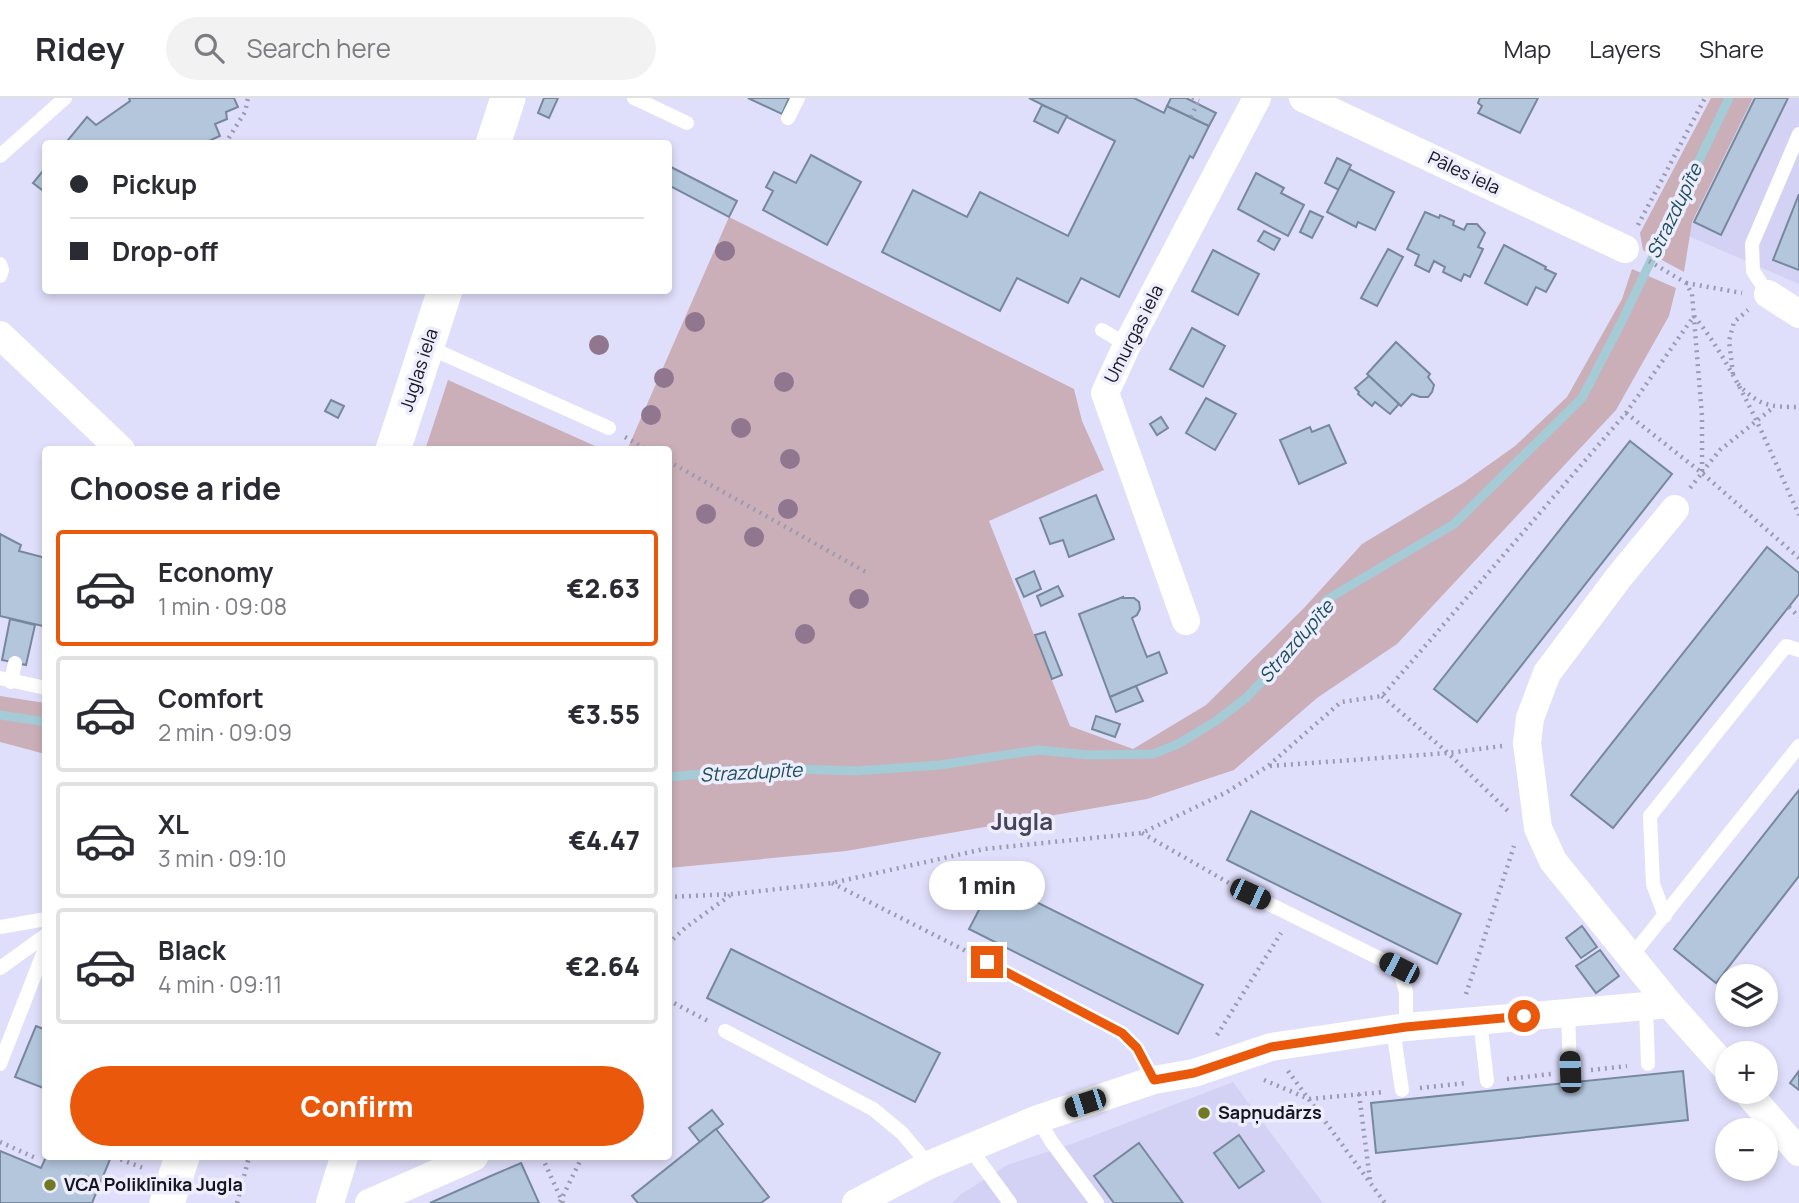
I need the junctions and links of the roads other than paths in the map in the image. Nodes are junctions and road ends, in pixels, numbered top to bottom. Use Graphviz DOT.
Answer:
graph roads {
  1 [pos="65,98"];
  2 [pos="508,98"];
  3 [pos="634,98"];
  4 [pos="798,98"];
  5 [pos="1257,98"];
  6 [pos="1303,98"];
  7 [pos="788,118"];
  8 [pos="687,123"];
  9 [pos="1799,134"];
  10 [pos="494,140"];
  11 [pos="0,156"];
  12 [pos="1625,249"];
  13 [pos="0,264"];
  14 [pos="0,276"];
  15 [pos="443,294"];
  16 [pos="1768,294"];
  17 [pos="1799,314"];
  18 [pos="1102,330"];
  19 [pos="0,335"];
  20 [pos="1127,345"];
  21 [pos="426,347"];
  22 [pos="609,428"];
  23 [pos="117,446"];
  24 [pos="394,446"];
  25 [pos="1675,509"];
  26 [pos="1186,621"];
  27 [pos="1799,650"];
  28 [pos="15,663"];
  29 [pos="6,680"];
  30 [pos="42,687"];
  31 [pos="1799,746"];
  32 [pos="1247,893"];
  33 [pos="1665,916"];
  34 [pos="42,920"];
  35 [pos="0,927"];
  36 [pos="42,938"];
  37 [pos="42,956"];
  38 [pos="1630,958"];
  39 [pos="987,962"];
  40 [pos="0,968"];
  41 [pos="1657,1005"];
  42 [pos="1568,1013"];
  43 [pos="1469,1021"];
  44 [pos="1399,1028"];
  45 [pos="725,1031"];
  46 [pos="1715,1058"];
  47 [pos="0,1064"];
  48 [pos="1648,1064"];
  49 [pos="1570,1072"];
  50 [pos="1154,1080"];
  51 [pos="1487,1081"];
  52 [pos="1402,1090"];
  53 [pos="1757,1104"];
  54 [pos="1038,1119"];
  55 [pos="969,1147"];
  56 [pos="1799,1152"];
  57 [pos="343,1160"];
  58 [pos="467,1160"];
  59 [pos="929,1165"];
  60 [pos="330,1203"];
  61 [pos="369,1203"];
  62 [pos="856,1203"];
  63 [pos="1010,1203"];
  64 [pos="1097,1203"];
  1 -- 11 [label="lane"];
  2 -- 10 [label="street"];
  3 -- 8 [label="lane"];
  4 -- 7 [label="lane"];
  5 -- 20 [label="street, Umurgas iela"];
  6 -- 12 [label="street, Pāles iela"];
  9 -- 16 [label="lane"];
  13 -- 14 [label="lane"];
  15 -- 21 [label="street, Juglas iela"];
  16 -- 17 [label="street"];
  18 -- 20 [label="lane"];
  19 -- 23 [label="street"];
  20 -- 26 [label="street, Umurgas iela"];
  21 -- 22 [label="lane"];
  21 -- 24 [label="street, Juglas iela"];
  25 -- 38 [label="street"];
  27 -- 33 [label="lane"];
  28 -- 29 [label="lane"];
  29 -- 30 [label="lane"];
  31 -- 33 [label="lane"];
  32 -- 44 [label="lane"];
  33 -- 38 [label="lane"];
  34 -- 35 [label="lane"];
  36 -- 40 [label="lane"];
  37 -- 47 [label="lane"];
  38 -- 41 [label="street"];
  39 -- 50 [label="lane"];
  41 -- 42 [label="street"];
  41 -- 46 [label="street"];
  41 -- 48 [label="lane"];
  42 -- 43 [label="street"];
  42 -- 49 [label="lane"];
  43 -- 44 [label="street"];
  43 -- 51 [label="lane"];
  44 -- 50 [label="street"];
  44 -- 52 [label="lane"];
  45 -- 59 [label="lane"];
  50 -- 54 [label="street"];
  53 -- 56 [label="street"];
  54 -- 55 [label="street"];
  54 -- 64 [label="lane"];
  55 -- 59 [label="street"];
  55 -- 63 [label="lane"];
  57 -- 60 [label="street"];
  58 -- 61 [label="street"];
  59 -- 62 [label="street"];
}
